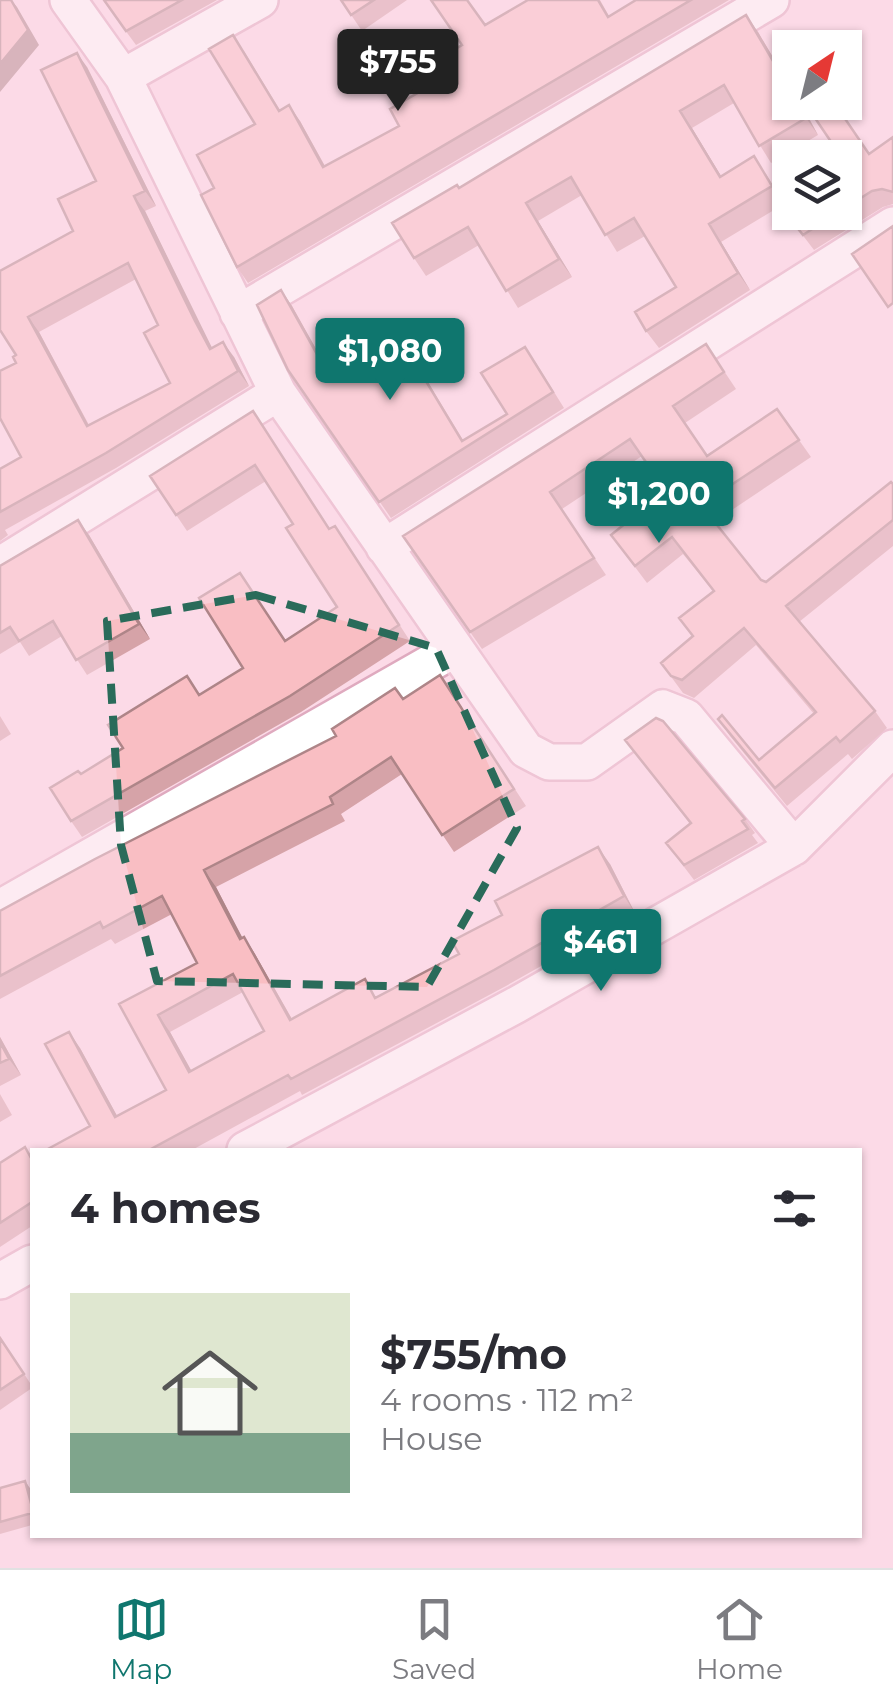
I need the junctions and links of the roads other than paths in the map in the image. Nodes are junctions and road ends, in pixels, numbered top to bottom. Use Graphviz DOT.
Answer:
graph roads {
  1 [pos="68,0"];
  2 [pos="260,0"];
  3 [pos="771,0"];
  4 [pos="123,77"];
  5 [pos="893,225"];
  6 [pos="238,314"];
  7 [pos="278,393"];
  8 [pos="384,547"];
  9 [pos="0,565"];
  10 [pos="455,648"];
  11 [pos="893,748"];
  12 [pos="794,847"];
  13 [pos="0,908"];
  14 [pos="249,1148"];
  15 [pos="30,1264"];
  16 [pos="0,1280"];
  1 -- 4 [label="street"];
  2 -- 4 [label="street"];
  3 -- 6 [label="street"];
  4 -- 6 [label="street"];
  5 -- 8 [label="street"];
  6 -- 7 [label="street"];
  7 -- 8 [label="street"];
  7 -- 9 [label="street"];
  8 -- 10 [label="street"];
  10 -- 12 [label="street"];
  10 -- 13 [label="street"];
  11 -- 12 [label="street"];
  12 -- 14 [label="street"];
  15 -- 16 [label="street"];
}
